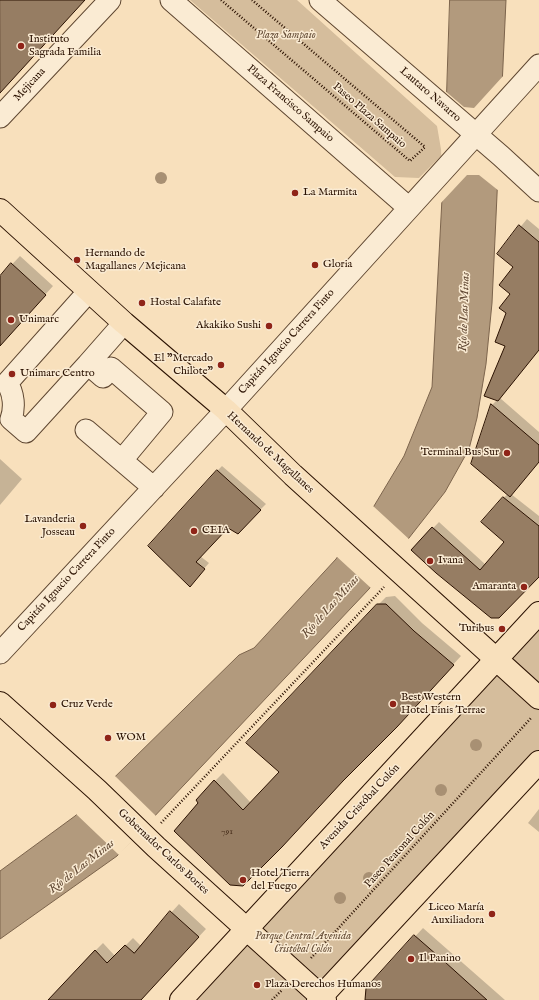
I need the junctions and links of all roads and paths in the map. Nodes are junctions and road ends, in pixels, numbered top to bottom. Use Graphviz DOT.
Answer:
graph roads {
  1 [pos="110,0"];
  2 [pos="171,0"];
  3 [pos="221,0"];
  4 [pos="252,0"];
  5 [pos="320,0"];
  6 [pos="539,65"];
  7 [pos="0,117"];
  8 [pos="476,134"];
  9 [pos="539,191"];
  10 [pos="409,208"];
  11 [pos="0,210"];
  12 [pos="89,291"];
  13 [pos="124,323"];
  14 [pos="88,364"];
  15 [pos="226,410"];
  16 [pos="86,430"];
  17 [pos="122,460"];
  18 [pos="154,488"];
  19 [pos="399,571"];
  20 [pos="539,613"];
  21 [pos="0,653"];
  22 [pos="497,660"];
  23 [pos="0,703"];
  24 [pos="536,706"];
  25 [pos="539,762"];
  26 [pos="152,843"];
  27 [pos="246,929"];
  28 [pos="297,974"];
  29 [pos="322,999"];
  30 [pos="180,1000"];
  31 [pos="272,1000"];
  1 -- 7 [label="street, Mejicana"];
  2 -- 10 [label="street, Plaza Francisco Sampaio"];
  3 -- 4 [label="path, Paseo Plaza Sampaio"];
  5 -- 8 [label="street, Lautaro Navarro"];
  6 -- 8 [label="street, Capitán Ignacio Carrera Pinto"];
  8 -- 9 [label="street, Lautaro Navarro"];
  8 -- 10 [label="street, Capitán Ignacio Carrera Pinto"];
  10 -- 15 [label="street, Capitán Ignacio Carrera Pinto"];
  11 -- 12 [label="main road, Hernando de Magallanes"];
  12 -- 13 [label="main road, Hernando de Magallanes"];
  12 -- 14 [label="street"];
  13 -- 14 [label="street"];
  13 -- 15 [label="main road, Hernando de Magallanes"];
  14 -- 17 [label="street"];
  15 -- 18 [label="street, Capitán Ignacio Carrera Pinto"];
  15 -- 19 [label="main road, Hernando de Magallanes"];
  16 -- 17 [label="street"];
  17 -- 18 [label="street"];
  18 -- 21 [label="street, Capitán Ignacio Carrera Pinto"];
  19 -- 22 [label="main road, Hernando de Magallanes"];
  19 -- 26 [label="path"];
  20 -- 22 [label="main road, Avenida Cristóbal Colón"];
  22 -- 24 [label="main road, Hernando de Magallanes"];
  22 -- 27 [label="main road, Avenida Cristóbal Colón"];
  23 -- 26 [label="main road, Gobernador Carlos Bories"];
  24 -- 28 [label="path, Paseo Peatonal Colón"];
  25 -- 29 [label="main road"];
  26 -- 27 [label="main road, Gobernador Carlos Bories"];
  27 -- 28 [label="main road, Gobernador Carlos Bories"];
  27 -- 30 [label="main road, Avenida Cristóbal Colón"];
  28 -- 29 [label="main road, Gobernador Carlos Bories"];
  28 -- 31 [label="path, Paseo Peatonal Colón"];
}
